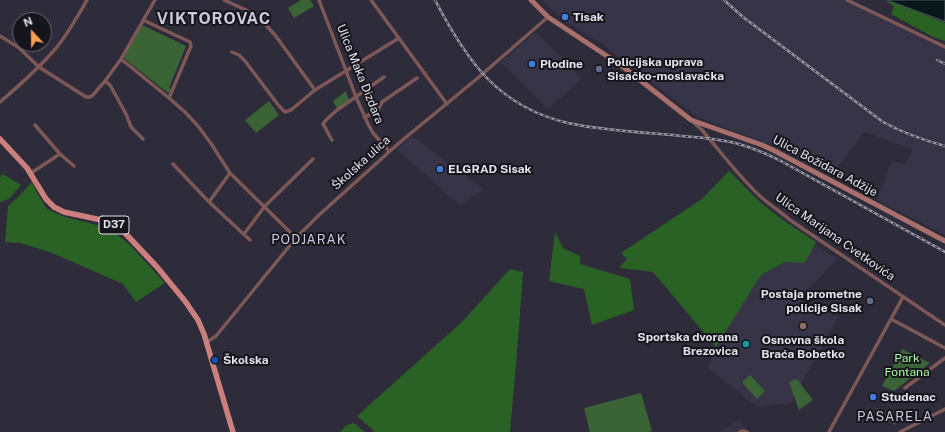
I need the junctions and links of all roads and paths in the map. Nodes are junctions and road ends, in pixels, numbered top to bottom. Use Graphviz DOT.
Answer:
graph roads {
  1 [pos="87,0"];
  2 [pos="154,0"];
  3 [pos="224,0"];
  4 [pos="319,0"];
  5 [pos="371,0"];
  6 [pos="531,0"];
  7 [pos="847,0"];
  8 [pos="548,17"];
  9 [pos="143,20"];
  10 [pos="0,36"];
  11 [pos="399,38"];
  12 [pos="945,47"];
  13 [pos="232,52"];
  14 [pos="121,59"];
  15 [pos="39,67"];
  16 [pos="346,70"];
  17 [pos="384,77"];
  18 [pos="417,78"];
  19 [pos="105,81"];
  20 [pos="315,90"];
  21 [pos="356,97"];
  22 [pos="169,98"];
  23 [pos="0,102"];
  24 [pos="447,104"];
  25 [pos="364,117"];
  26 [pos="691,120"];
  27 [pos="35,125"];
  28 [pos="0,139"];
  29 [pos="143,139"];
  30 [pos="332,140"];
  31 [pos="389,151"];
  32 [pos="60,154"];
  33 [pos="313,159"];
  34 [pos="173,164"];
  35 [pos="74,166"];
  36 [pos="230,172"];
  37 [pos="31,174"];
  38 [pos="210,202"];
  39 [pos="265,206"];
  40 [pos="244,234"];
  41 [pos="296,238"];
  42 [pos="250,240"];
  43 [pos="945,240"];
  44 [pos="903,296"];
  45 [pos="891,319"];
  46 [pos="945,325"];
  47 [pos="207,342"];
  48 [pos="945,348"];
  49 [pos="945,358"];
  50 [pos="905,388"];
  51 [pos="945,409"];
  52 [pos="233,432"];
  53 [pos="740,432"];
  54 [pos="747,432"];
  55 [pos="829,432"];
  56 [pos="900,432"];
  1 -- 15 [label="street"];
  2 -- 9 [label="street"];
  3 -- 20 [label="street"];
  4 -- 16 [label="street, Ulica Maka Dizdara"];
  5 -- 11 [label="street"];
  6 -- 8 [label="main road, Ulica Božidara Adžije"];
  7 -- 12 [label="street"];
  8 -- 24 [label="street, Školska ulica"];
  8 -- 26 [label="main road, Ulica Božidara Adžije"];
  9 -- 14 [label="street"];
  9 -- 22 [label="street"];
  10 -- 15 [label="street"];
  11 -- 16 [label="street"];
  11 -- 24 [label="street"];
  13 -- 20 [label="street"];
  14 -- 19 [label="street"];
  14 -- 22 [label="street"];
  15 -- 19 [label="street"];
  15 -- 23 [label="street"];
  16 -- 20 [label="street"];
  16 -- 21 [label="street, Ulica Maka Dizdara"];
  17 -- 21 [label="street"];
  18 -- 25 [label="street"];
  19 -- 29 [label="street"];
  21 -- 25 [label="street, Ulica Maka Dizdara"];
  21 -- 30 [label="street"];
  22 -- 36 [label="street"];
  24 -- 31 [label="street, Školska ulica"];
  25 -- 31 [label="street, Ulica Maka Dizdara"];
  26 -- 43 [label="main road, Ulica Božidara Adžije"];
  26 -- 44 [label="street, Ulica Marijana Cvetkovića"];
  27 -- 32 [label="street"];
  28 -- 37 [label="main road, D37"];
  31 -- 41 [label="street, Školska ulica"];
  32 -- 35 [label="street"];
  32 -- 37 [label="street"];
  33 -- 39 [label="street"];
  34 -- 38 [label="street"];
  36 -- 38 [label="street"];
  36 -- 39 [label="street"];
  37 -- 47 [label="main road, D37"];
  38 -- 40 [label="street"];
  39 -- 40 [label="street"];
  39 -- 41 [label="street"];
  40 -- 42 [label="street"];
  41 -- 47 [label="street, Školska ulica"];
  44 -- 45 [label="street"];
  44 -- 46 [label="street, Ulica Marijana Cvetkovića"];
  45 -- 48 [label="street"];
  45 -- 55 [label="street"];
  47 -- 52 [label="main road, D37"];
  49 -- 50 [label="street"];
  51 -- 56 [label="street"];
  53 -- 54 [label="street"];
}
